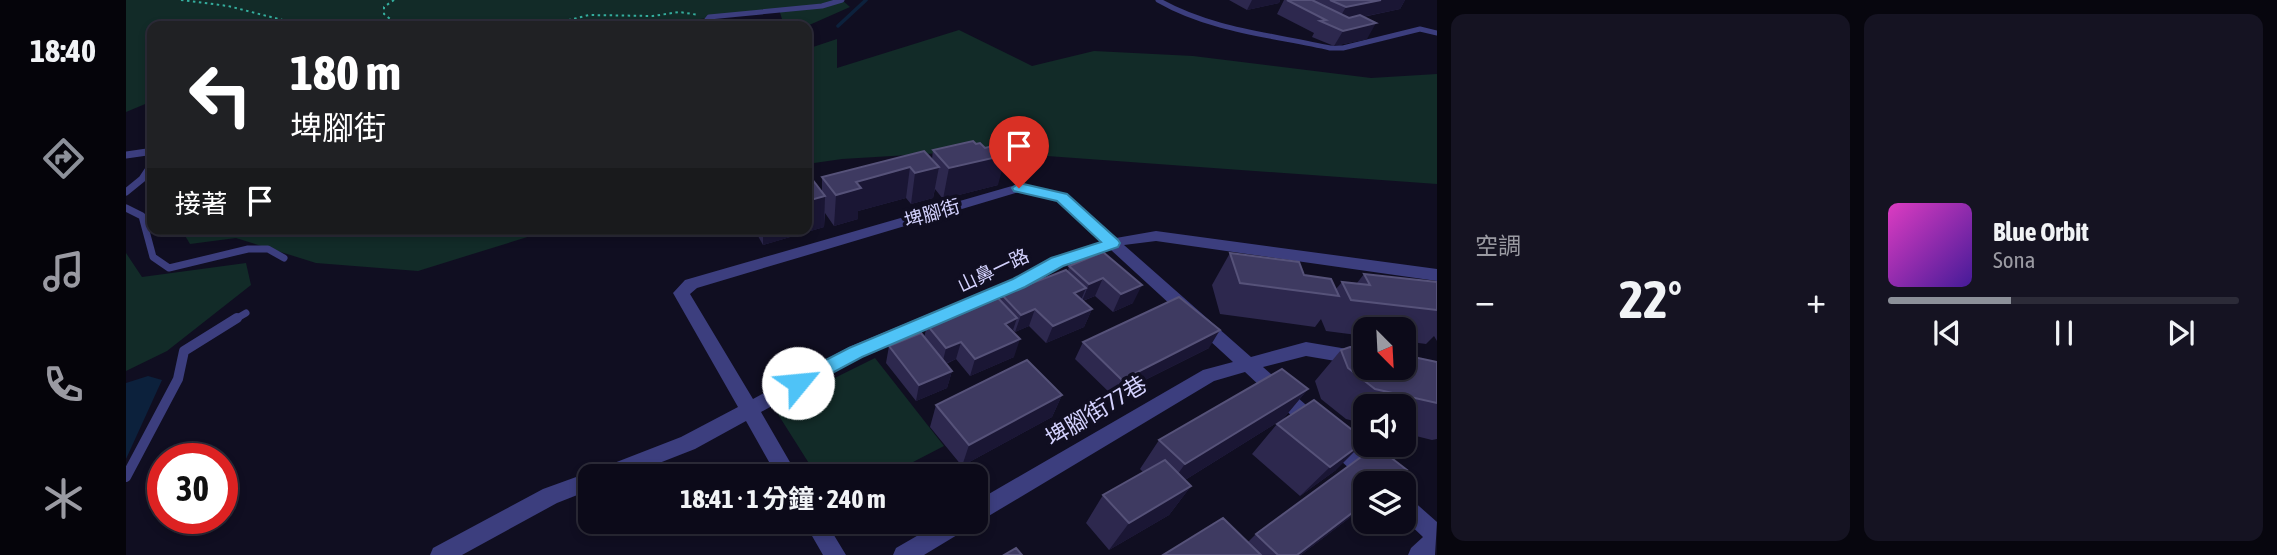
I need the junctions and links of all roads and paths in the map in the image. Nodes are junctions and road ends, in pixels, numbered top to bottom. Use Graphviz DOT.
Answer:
graph roads {
  1 [pos="181,0"];
  2 [pos="394,0"];
  3 [pos="842,0"];
  4 [pos="1158,0"];
  5 [pos="709,17"];
  6 [pos="286,21"];
  7 [pos="390,21"];
  8 [pos="565,21"];
  9 [pos="706,21"];
  10 [pos="1437,33"];
  11 [pos="147,152"];
  12 [pos="126,155"];
  13 [pos="147,172"];
  14 [pos="126,192"];
  15 [pos="126,208"];
  16 [pos="147,235"];
  17 [pos="147,235"];
  18 [pos="1112,243"];
  19 [pos="284,258"];
  20 [pos="1437,275"];
  21 [pos="246,313"];
  22 [pos="1353,357"];
  23 [pos="1247,363"];
  24 [pos="750,410"];
  25 [pos="634,464"];
  26 [pos="781,464"];
  27 [pos="1366,471"];
  28 [pos="126,477"];
  29 [pos="578,486"];
  30 [pos="988,505"];
  31 [pos="1416,518"];
  32 [pos="822,534"];
  33 [pos="940,534"];
  34 [pos="1437,538"];
  35 [pos="441,555"];
  36 [pos="835,555"];
  37 [pos="904,555"];
  38 [pos="1419,555"];
  1 -- 6 [label="path"];
  2 -- 7 [label="path"];
  3 -- 5 [label="lane"];
  4 -- 10 [label="lane"];
  5 -- 8 [label="path"];
  5 -- 9 [label="lane"];
  11 -- 12 [label="lane"];
  13 -- 14 [label="lane"];
  15 -- 16 [label="lane"];
  17 -- 19 [label="lane"];
  18 -- 20 [label="street, 山鼻一路"];
  18 -- 23 [label="street, 埤腳街"];
  18 -- 24 [label="street, 山鼻一路"];
  18 -- 24 [label="street, 埤腳街"];
  21 -- 28 [label="lane"];
  22 -- 23 [label="street, 埤腳街77巷"];
  23 -- 27 [label="street, 埤腳街"];
  23 -- 30 [label="street, 埤腳街77巷"];
  24 -- 25 [label="street, 山鼻一路"];
  24 -- 26 [label="street, 埤腳街"];
  29 -- 35 [label="street"];
  31 -- 34 [label="street"];
  32 -- 36 [label="street"];
  33 -- 37 [label="street"];
  34 -- 38 [label="street"];
}
